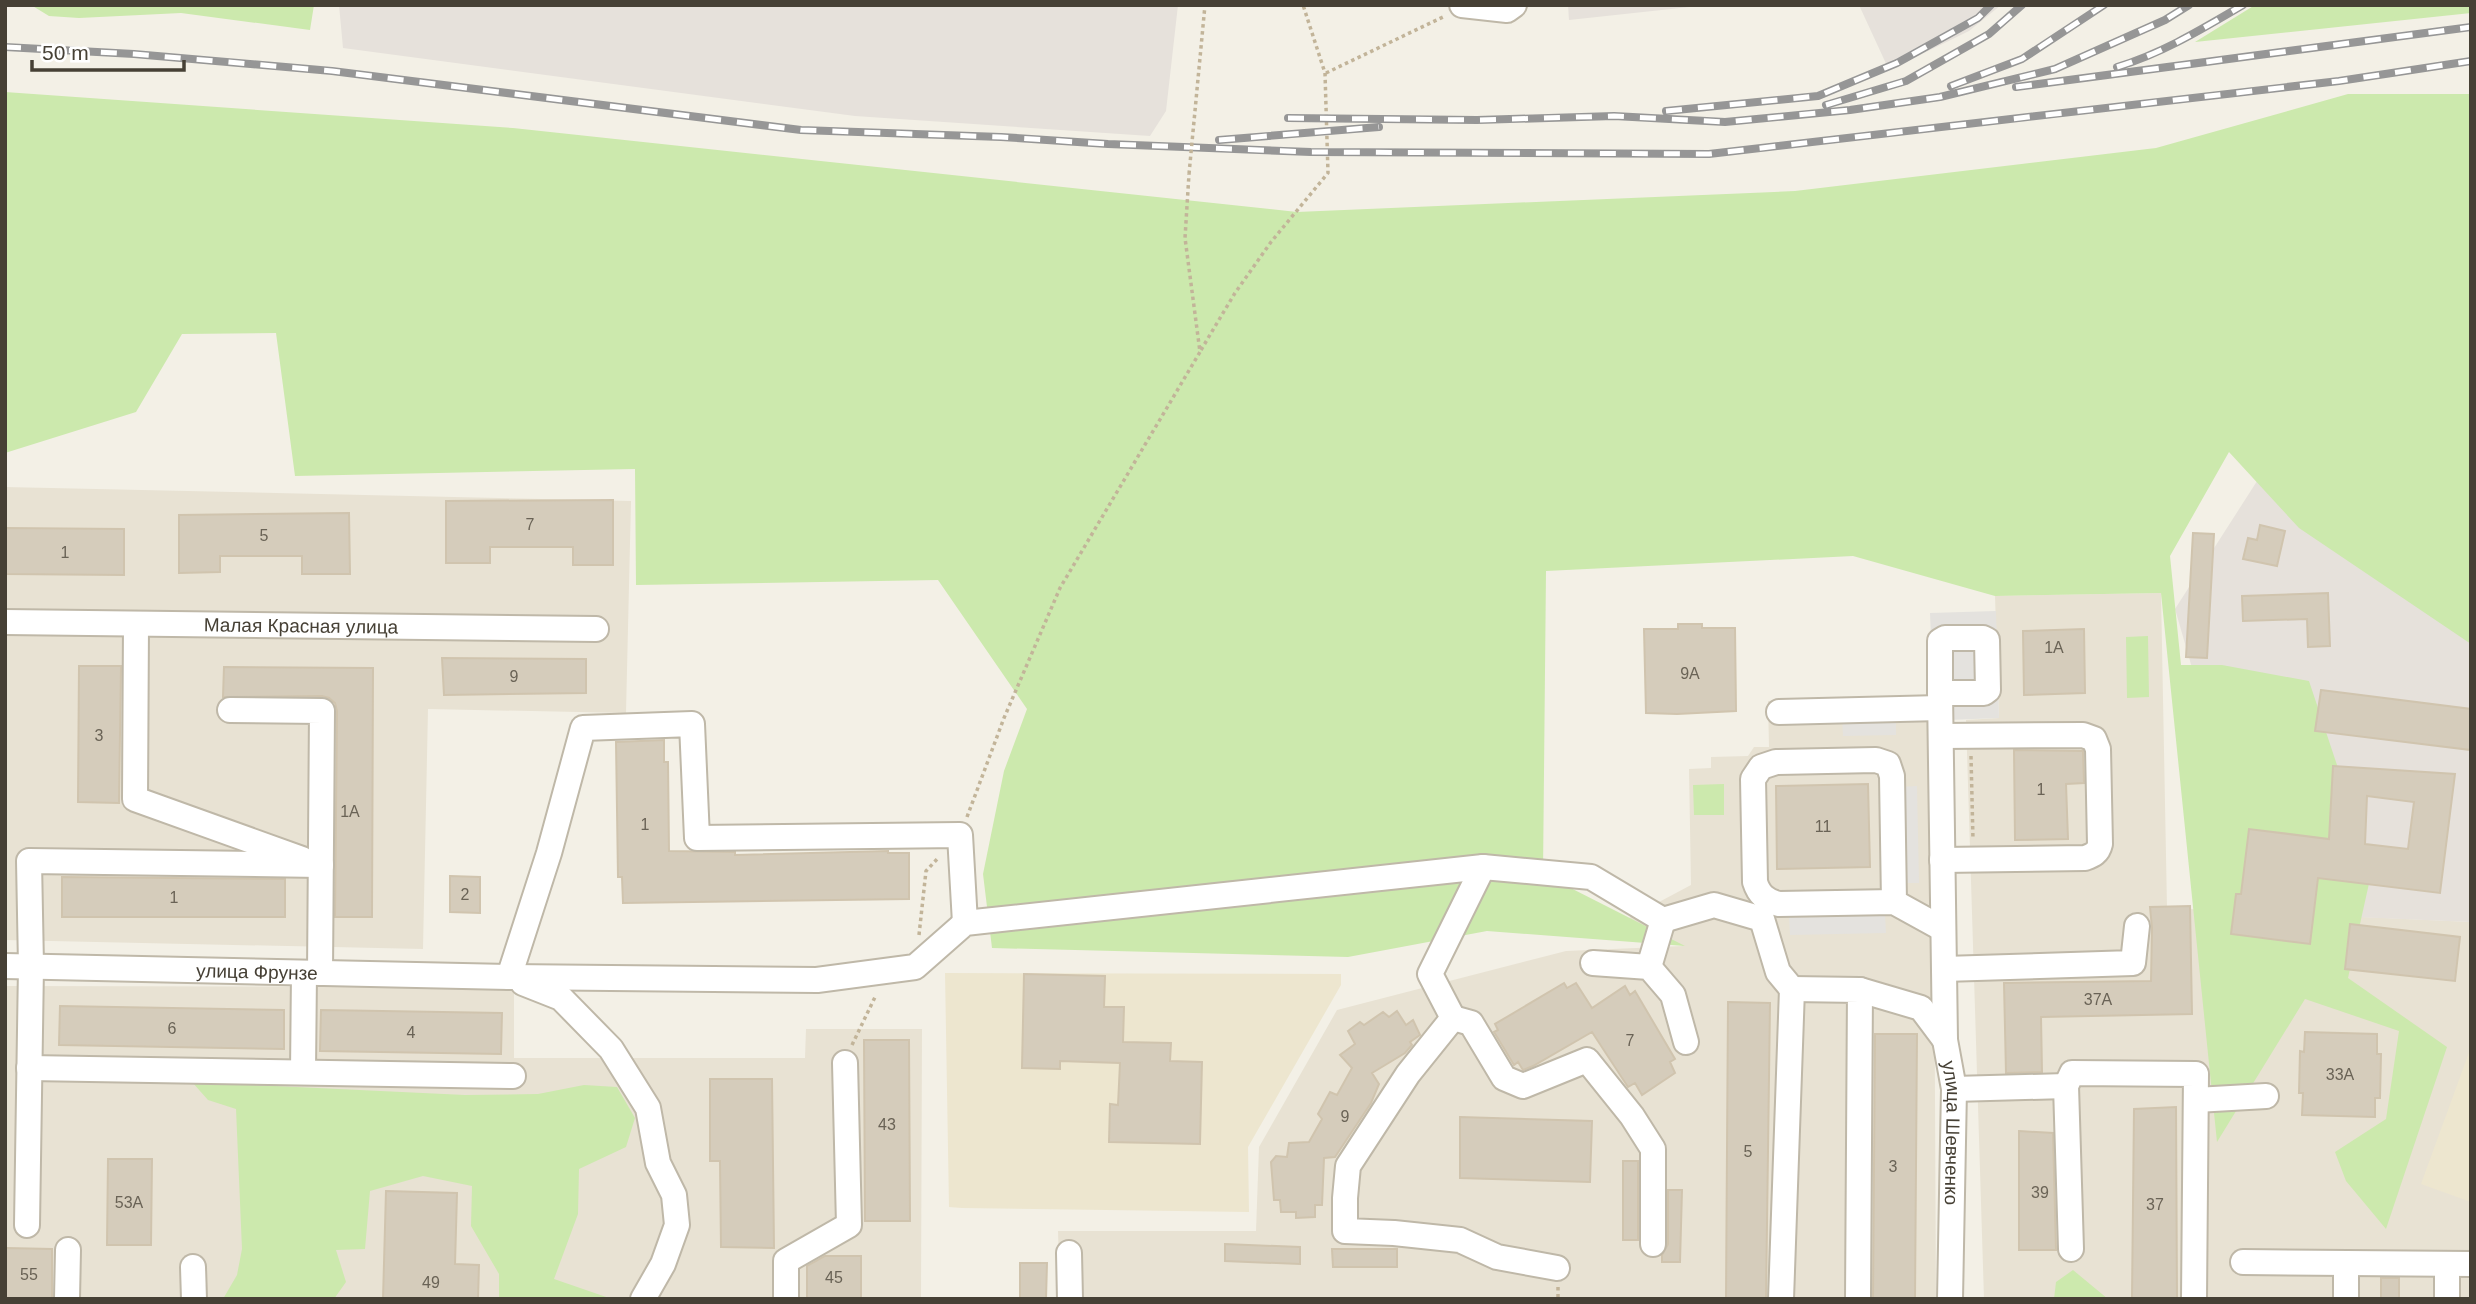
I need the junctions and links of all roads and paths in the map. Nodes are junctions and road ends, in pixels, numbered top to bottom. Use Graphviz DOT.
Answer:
graph roads {
  1 [pos="1205,5"];
  2 [pos="1303,5"];
  3 [pos="1514,5"];
  4 [pos="1464,6"];
  5 [pos="1325,73"];
  6 [pos="1200,352"];
  7 [pos="5,622"];
  8 [pos="136,624"];
  9 [pos="596,629"];
  10 [pos="230,710"];
  11 [pos="1779,712"];
  12 [pos="1941,736"];
  13 [pos="1970,736"];
  14 [pos="960,835"];
  15 [pos="1973,859"];
  16 [pos="1942,860"];
  17 [pos="321,865"];
  18 [pos="1483,867"];
  19 [pos="1894,902"];
  20 [pos="1663,920"];
  21 [pos="965,923"];
  22 [pos="2137,926"];
  23 [pos="1943,929"];
  24 [pos="1592,963"];
  25 [pos="5,966"];
  26 [pos="31,966"];
  27 [pos="915,967"];
  28 [pos="1649,967"];
  29 [pos="1944,969"];
  30 [pos="312,973"];
  31 [pos="509,977"];
  32 [pos="1792,989"];
  33 [pos="886,990"];
  34 [pos="1860,990"];
  35 [pos="1453,1018"];
  36 [pos="1945,1040"];
  37 [pos="1686,1042"];
  38 [pos="845,1063"];
  39 [pos="29,1068"];
  40 [pos="303,1072"];
  41 [pos="513,1076"];
  42 [pos="2066,1086"];
  43 [pos="1954,1089"];
  44 [pos="2266,1096"];
  45 [pos="2196,1100"];
  46 [pos="27,1225"];
  47 [pos="1653,1244"];
  48 [pos="2071,1249"];
  49 [pos="68,1250"];
  50 [pos="1069,1253"];
  51 [pos="2243,1262"];
  52 [pos="2346,1263"];
  53 [pos="2459,1264"];
  54 [pos="193,1267"];
  55 [pos="1557,1268"];
  56 [pos="68,1299"];
  57 [pos="194,1299"];
  58 [pos="643,1299"];
  59 [pos="786,1299"];
  60 [pos="1070,1299"];
  61 [pos="1781,1299"];
  62 [pos="1858,1299"];
  63 [pos="1950,1299"];
  64 [pos="2194,1299"];
  65 [pos="2346,1299"];
  66 [pos="2447,1299"];
  1 -- 6 [label="path, bridge"];
  2 -- 5 [label="path"];
  3 -- 4 [label="street"];
  4 -- 5 [label="path"];
  5 -- 6 [label="path"];
  6 -- 14 [label="path"];
  7 -- 8 [label="street, Малая Красная улица"];
  8 -- 9 [label="street, Малая Красная улица"];
  8 -- 17 [label="street"];
  10 -- 17 [label="street"];
  11 -- 12 [label="street, улица Шевченко"];
  12 -- 13 [label="street"];
  12 -- 16 [label="street, улица Шевченко"];
  13 -- 15 [label="path"];
  13 -- 15 [label="street"];
  14 -- 21 [label="street"];
  14 -- 27 [label="path"];
  14 -- 31 [label="street"];
  15 -- 16 [label="street"];
  16 -- 23 [label="street, улица Шевченко"];
  17 -- 26 [label="street"];
  17 -- 30 [label="street"];
  18 -- 20 [label="street"];
  18 -- 21 [label="street"];
  18 -- 35 [label="street"];
  19 -- 19 [label="street"];
  19 -- 23 [label="street"];
  20 -- 28 [label="street"];
  20 -- 32 [label="street"];
  21 -- 27 [label="street"];
  22 -- 29 [label="street"];
  23 -- 29 [label="street, улица Шевченко"];
  24 -- 28 [label="street"];
  25 -- 26 [label="street, улица Фрунзе"];
  26 -- 30 [label="street, улица Фрунзе"];
  26 -- 39 [label="street"];
  27 -- 31 [label="street, улица Фрунзе"];
  28 -- 37 [label="street"];
  29 -- 36 [label="street, улица Шевченко"];
  30 -- 31 [label="street, улица Фрунзе"];
  30 -- 40 [label="street"];
  31 -- 58 [label="street"];
  32 -- 34 [label="street"];
  32 -- 61 [label="street"];
  33 -- 38 [label="path"];
  34 -- 36 [label="street"];
  34 -- 62 [label="street"];
  35 -- 47 [label="street"];
  35 -- 55 [label="street"];
  36 -- 43 [label="street, улица Шевченко"];
  38 -- 59 [label="street"];
  39 -- 40 [label="street"];
  39 -- 46 [label="street"];
  40 -- 41 [label="street"];
  42 -- 43 [label="street"];
  42 -- 45 [label="street"];
  42 -- 48 [label="street"];
  43 -- 63 [label="street, улица Шевченко"];
  44 -- 45 [label="street"];
  45 -- 64 [label="street"];
  49 -- 56 [label="street"];
  50 -- 60 [label="street"];
  51 -- 52 [label="street"];
  52 -- 53 [label="street"];
  52 -- 65 [label="street"];
  53 -- 66 [label="street"];
  54 -- 57 [label="street"];
}
